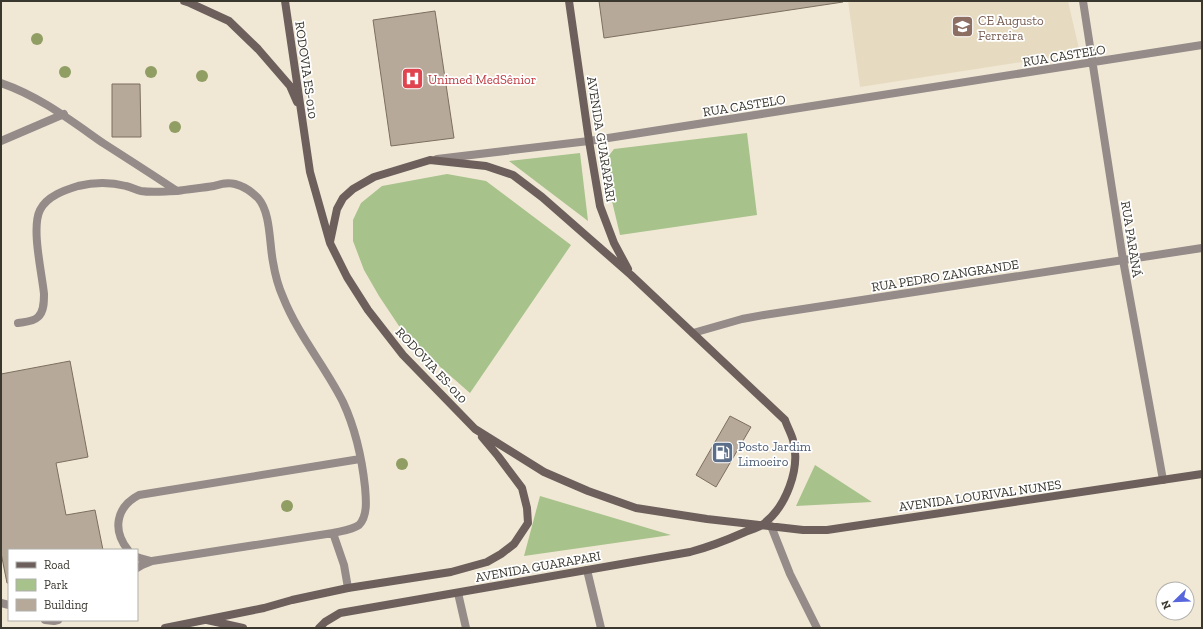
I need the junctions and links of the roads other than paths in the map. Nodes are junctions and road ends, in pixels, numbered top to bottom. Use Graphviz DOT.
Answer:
graph roads {
  1 [pos="184,1"];
  2 [pos="285,1"];
  3 [pos="569,1"];
  4 [pos="1083,1"];
  5 [pos="1202,45"];
  6 [pos="1093,62"];
  7 [pos="1,83"];
  8 [pos="301,109"];
  9 [pos="64,114"];
  10 [pos="1,141"];
  11 [pos="589,141"];
  12 [pos="430,160"];
  13 [pos="178,191"];
  14 [pos="330,243"];
  15 [pos="1202,248"];
  16 [pos="1123,260"];
  17 [pos="631,275"];
  18 [pos="18,323"];
  19 [pos="693,333"];
  20 [pos="475,429"];
  21 [pos="360,458"];
  22 [pos="1202,474"];
  23 [pos="1163,480"];
  24 [pos="761,525"];
  25 [pos="771,526"];
  26 [pos="333,533"];
  27 [pos="127,549"];
  28 [pos="138,557"];
  29 [pos="152,561"];
  30 [pos="138,567"];
  31 [pos="587,570"];
  32 [pos="348,588"];
  33 [pos="458,593"];
  34 [pos="203,620"];
  35 [pos="165,628"];
  36 [pos="243,628"];
  37 [pos="319,628"];
  38 [pos="466,628"];
  39 [pos="601,628"];
  40 [pos="817,628"];
  1 -- 8 [label="street"];
  2 -- 8 [label="street, RODOVIA ES-010"];
  3 -- 11 [label="street, AVENIDA GUARAPARI"];
  4 -- 6 [label="street, RUA PARANÁ"];
  5 -- 6 [label="street, RUA CASTELO"];
  6 -- 11 [label="street, RUA CASTELO"];
  6 -- 16 [label="street, RUA PARANÁ"];
  7 -- 9 [label="street"];
  8 -- 14 [label="street, RODOVIA ES-010"];
  9 -- 10 [label="street"];
  9 -- 13 [label="street"];
  11 -- 12 [label="street, RUA CASTELO"];
  11 -- 17 [label="street, AVENIDA GUARAPARI"];
  12 -- 14 [label="street, RUA CASTELO"];
  12 -- 17 [label="street, AVENIDA GUARAPARI"];
  13 -- 18 [label="street"];
  13 -- 21 [label="street"];
  14 -- 20 [label="street, RODOVIA ES-010"];
  15 -- 16 [label="street, RUA PEDRO ZANGRANDE"];
  16 -- 19 [label="street, RUA PEDRO ZANGRANDE"];
  16 -- 23 [label="street, RUA PARANÁ"];
  17 -- 19 [label="street, AVENIDA GUARAPARI"];
  19 -- 24 [label="street, AVENIDA GUARAPARI"];
  20 -- 24 [label="street, RODOVIA ES-010"];
  20 -- 32 [label="street"];
  21 -- 26 [label="street"];
  21 -- 27 [label="street"];
  22 -- 23 [label="street, AVENIDA LOURIVAL NUNES"];
  23 -- 25 [label="street, AVENIDA LOURIVAL NUNES"];
  24 -- 25 [label="street, AVENIDA LOURIVAL NUNES"];
  24 -- 31 [label="street, AVENIDA GUARAPARI"];
  25 -- 40 [label="street"];
  26 -- 29 [label="street"];
  26 -- 32 [label="street"];
  28 -- 29 [label="street"];
  29 -- 30 [label="street"];
  31 -- 33 [label="street, AVENIDA GUARAPARI"];
  31 -- 39 [label="street"];
  32 -- 34 [label="street"];
  33 -- 37 [label="street, AVENIDA GUARAPARI"];
  33 -- 38 [label="street"];
  34 -- 35 [label="street"];
  34 -- 36 [label="street"];
}
